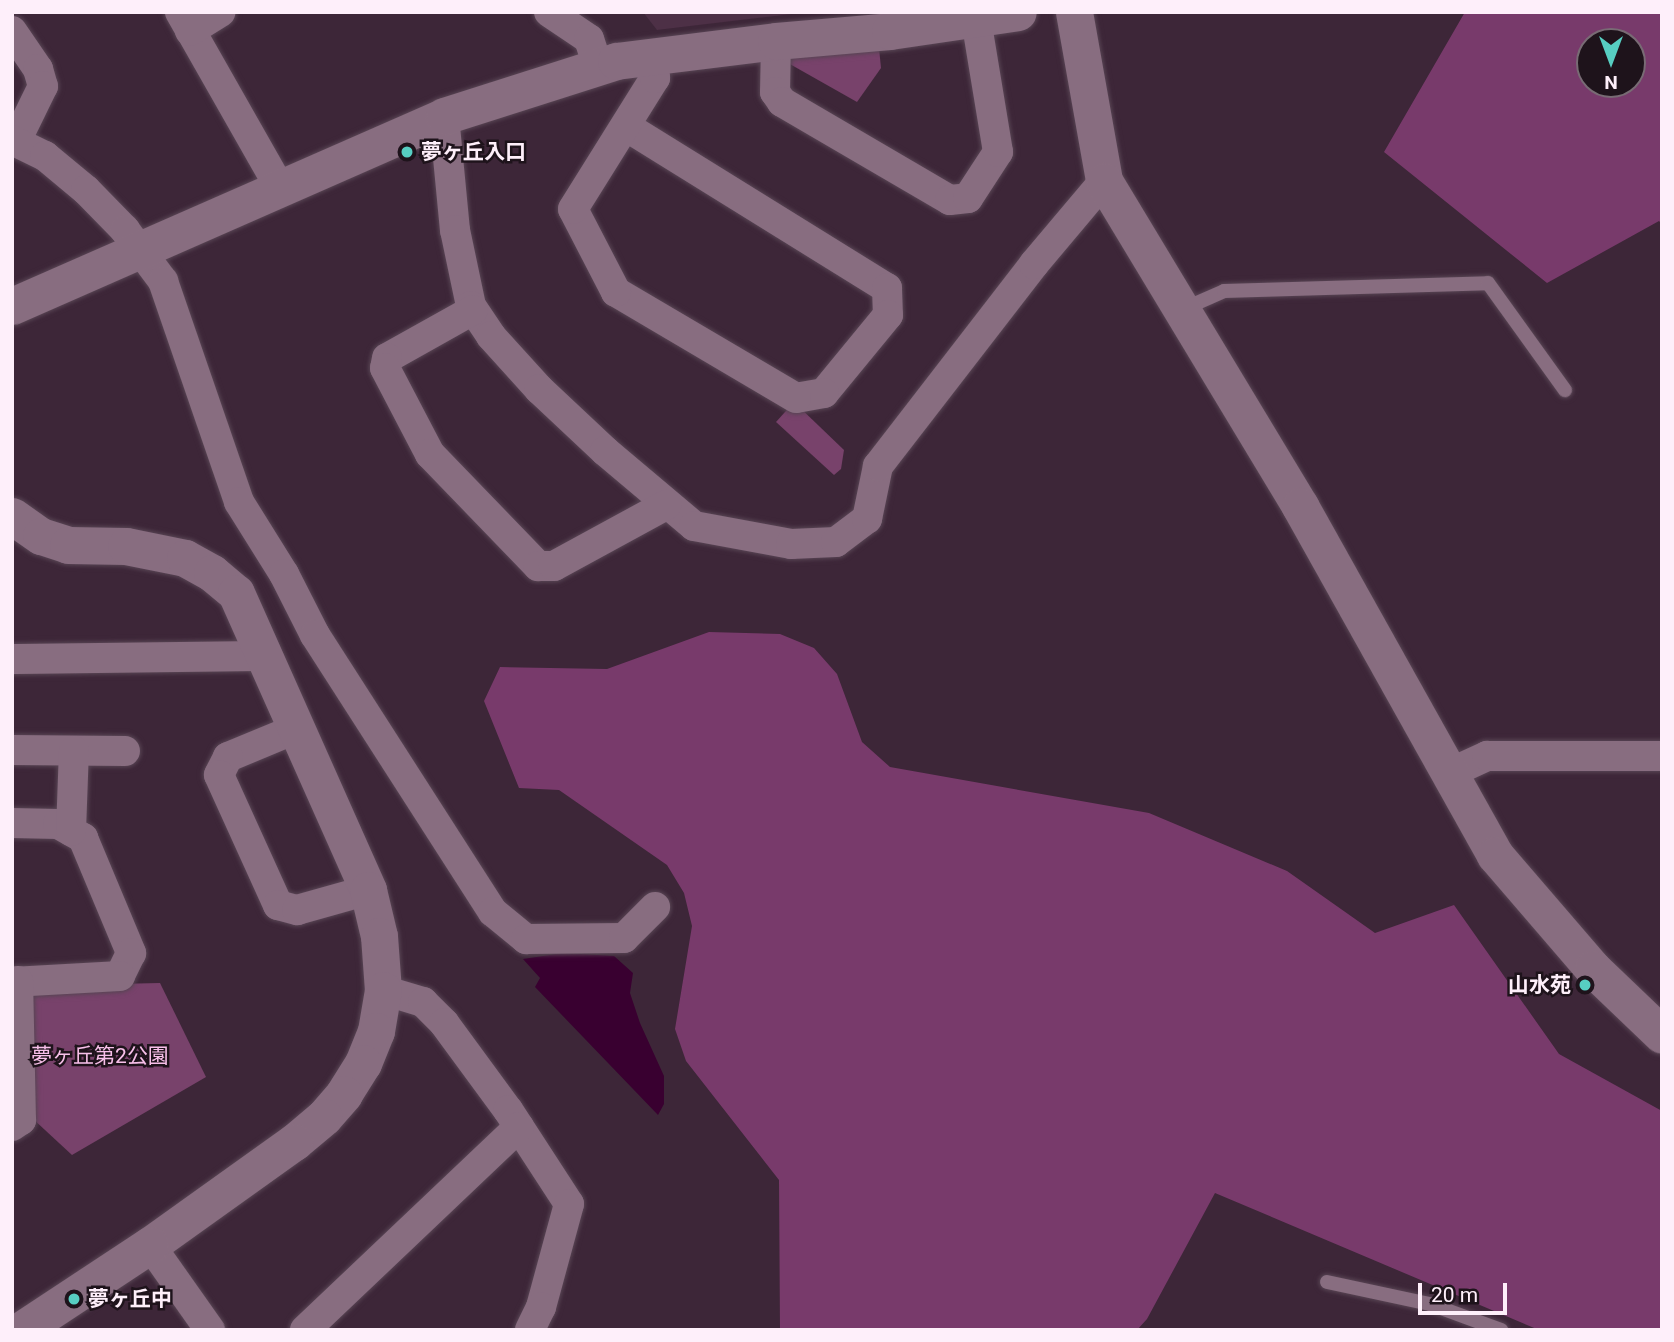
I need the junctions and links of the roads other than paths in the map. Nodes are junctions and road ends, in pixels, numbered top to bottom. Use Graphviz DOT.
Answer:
graph roads {
  1 [pos="221,12"];
  2 [pos="549,12"];
  3 [pos="1018,12"];
  4 [pos="1074,12"];
  5 [pos="976,19"];
  6 [pos="185,22"];
  7 [pos="12,31"];
  8 [pos="776,41"];
  9 [pos="653,59"];
  10 [pos="598,67"];
  11 [pos="444,116"];
  12 [pos="627,127"];
  13 [pos="14,141"];
  14 [pos="1104,181"];
  15 [pos="280,188"];
  16 [pos="140,249"];
  17 [pos="12,306"];
  18 [pos="473,310"];
  19 [pos="1181,310"];
  20 [pos="1565,390"];
  21 [pos="666,505"];
  22 [pos="12,516"];
  23 [pos="265,656"];
  24 [pos="12,659"];
  25 [pos="298,728"];
  26 [pos="12,750"];
  27 [pos="74,751"];
  28 [pos="125,751"];
  29 [pos="1662,756"];
  30 [pos="1450,773"];
  31 [pos="12,823"];
  32 [pos="71,831"];
  33 [pos="368,890"];
  34 [pos="655,907"];
  35 [pos="15,981"];
  36 [pos="383,990"];
  37 [pos="1662,1035"];
  38 [pos="12,1126"];
  39 [pos="519,1127"];
  40 [pos="150,1245"];
  41 [pos="1327,1282"];
  42 [pos="21,1330"];
  43 [pos="209,1330"];
  44 [pos="304,1330"];
  45 [pos="530,1330"];
  46 [pos="1501,1330"];
  1 -- 6 [label="street"];
  2 -- 10 [label="street"];
  3 -- 5 [label="street"];
  4 -- 14 [label="street"];
  5 -- 8 [label="street"];
  5 -- 8 [label="street"];
  6 -- 15 [label="street"];
  7 -- 13 [label="street"];
  8 -- 9 [label="street"];
  9 -- 10 [label="street"];
  9 -- 12 [label="street"];
  10 -- 11 [label="street"];
  11 -- 15 [label="street"];
  11 -- 18 [label="street"];
  12 -- 12 [label="street"];
  13 -- 16 [label="street"];
  14 -- 19 [label="street"];
  14 -- 21 [label="street"];
  15 -- 16 [label="street"];
  16 -- 17 [label="street"];
  16 -- 34 [label="street"];
  18 -- 21 [label="street"];
  18 -- 21 [label="street"];
  19 -- 20 [label="lane"];
  19 -- 30 [label="street"];
  22 -- 23 [label="street"];
  23 -- 24 [label="street"];
  23 -- 25 [label="street"];
  25 -- 33 [label="street"];
  25 -- 33 [label="street"];
  26 -- 27 [label="street"];
  27 -- 28 [label="street"];
  27 -- 32 [label="street"];
  29 -- 30 [label="street"];
  30 -- 37 [label="street"];
  31 -- 32 [label="street"];
  32 -- 35 [label="street"];
  33 -- 36 [label="street"];
  35 -- 38 [label="street"];
  36 -- 39 [label="street"];
  36 -- 40 [label="street"];
  39 -- 44 [label="street"];
  39 -- 45 [label="street"];
  40 -- 42 [label="street"];
  40 -- 43 [label="street"];
  41 -- 46 [label="lane"];
}
